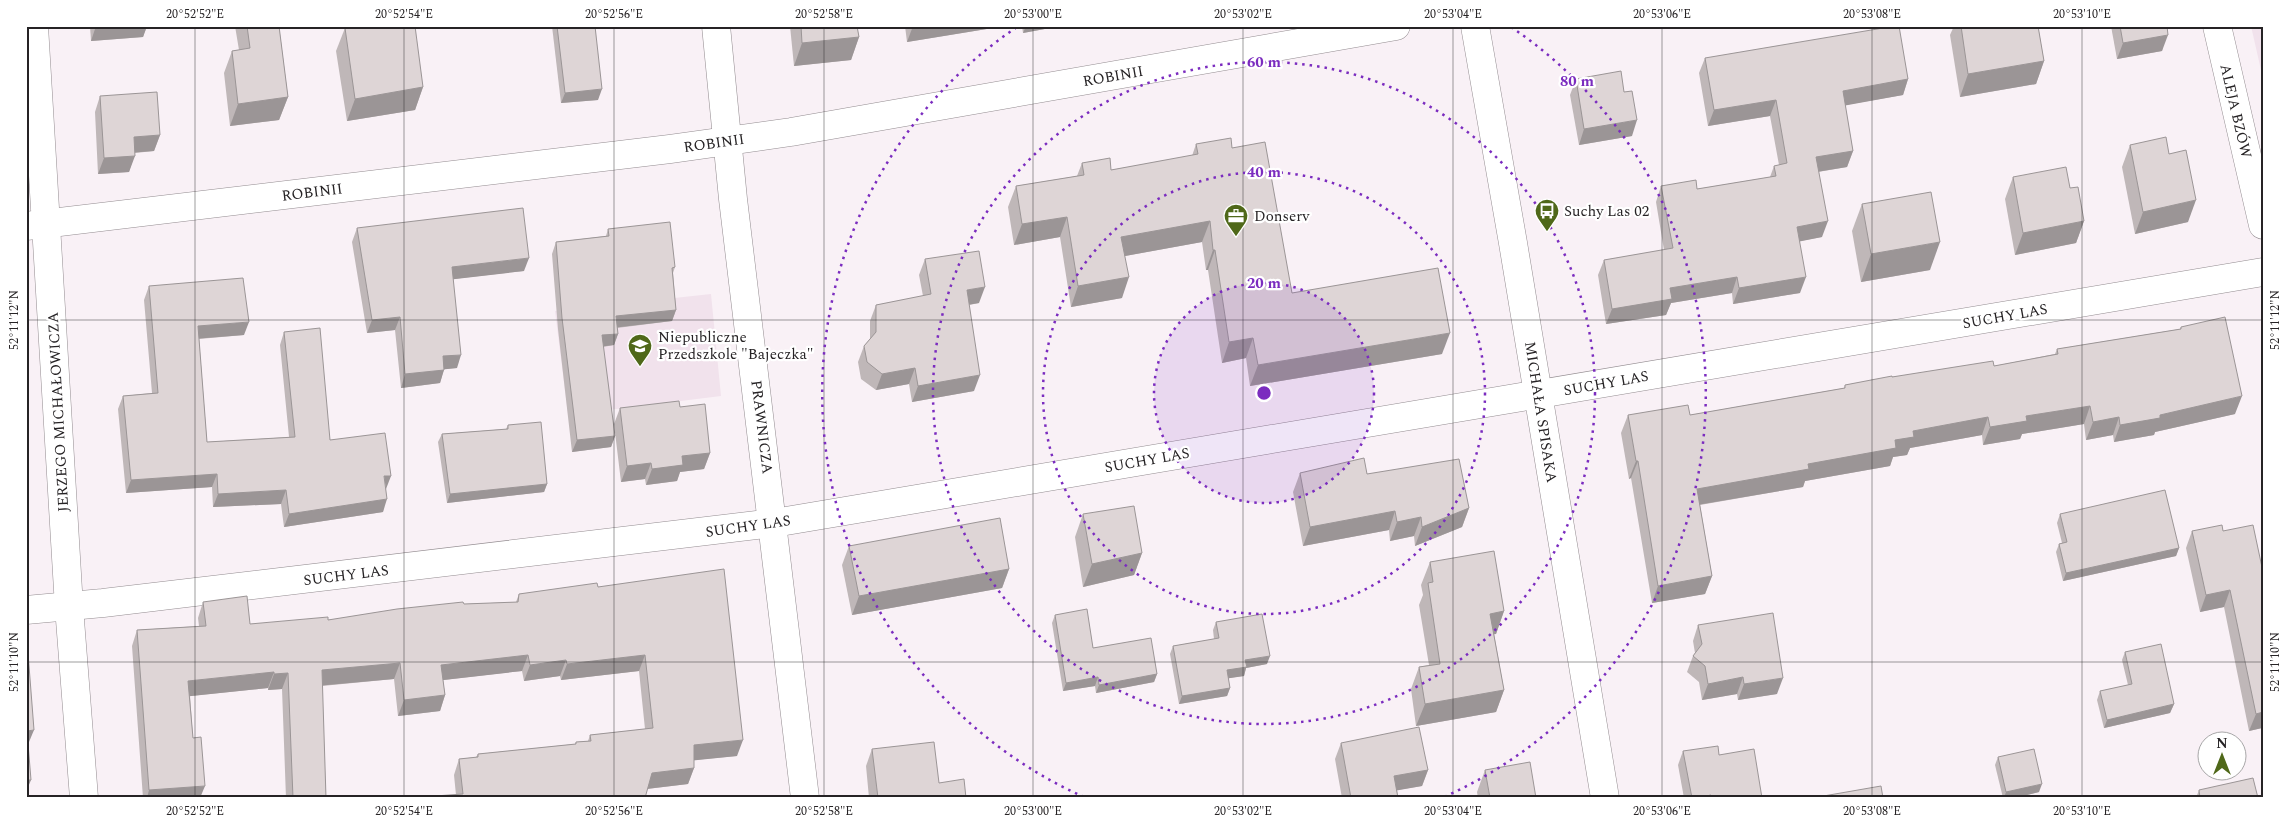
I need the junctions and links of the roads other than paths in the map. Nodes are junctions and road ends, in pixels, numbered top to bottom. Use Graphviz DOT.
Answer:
graph roads {
  1 [pos="34,26"];
  2 [pos="716,26"];
  3 [pos="1396,26"];
  4 [pos="1474,26"];
  5 [pos="2217,26"];
  6 [pos="728,140"];
  7 [pos="37,225"];
  8 [pos="2263,225"];
  9 [pos="2263,272"];
  10 [pos="1537,395"];
  11 [pos="774,524"];
  12 [pos="69,607"];
  13 [pos="26,610"];
  14 [pos="84,798"];
  15 [pos="805,798"];
  16 [pos="1605,798"];
  1 -- 7 [label="street, JERZEGO MICHAŁOWICZA"];
  2 -- 6 [label="street, PRAWNICZA"];
  3 -- 6 [label="street, ROBINII"];
  4 -- 10 [label="street, MICHAŁA SPISAKA"];
  5 -- 8 [label="street, ALEJA BZÓW"];
  6 -- 7 [label="street, ROBINII"];
  6 -- 11 [label="street, PRAWNICZA"];
  7 -- 12 [label="street, JERZEGO MICHAŁOWICZA"];
  9 -- 10 [label="street, SUCHY LAS"];
  10 -- 11 [label="street, SUCHY LAS"];
  10 -- 16 [label="street, MICHAŁA SPISAKA"];
  11 -- 12 [label="street, SUCHY LAS"];
  11 -- 15 [label="street, PRAWNICZA"];
  12 -- 13 [label="street, SUCHY LAS"];
  12 -- 14 [label="street, JERZEGO MICHAŁOWICZA"];
}
